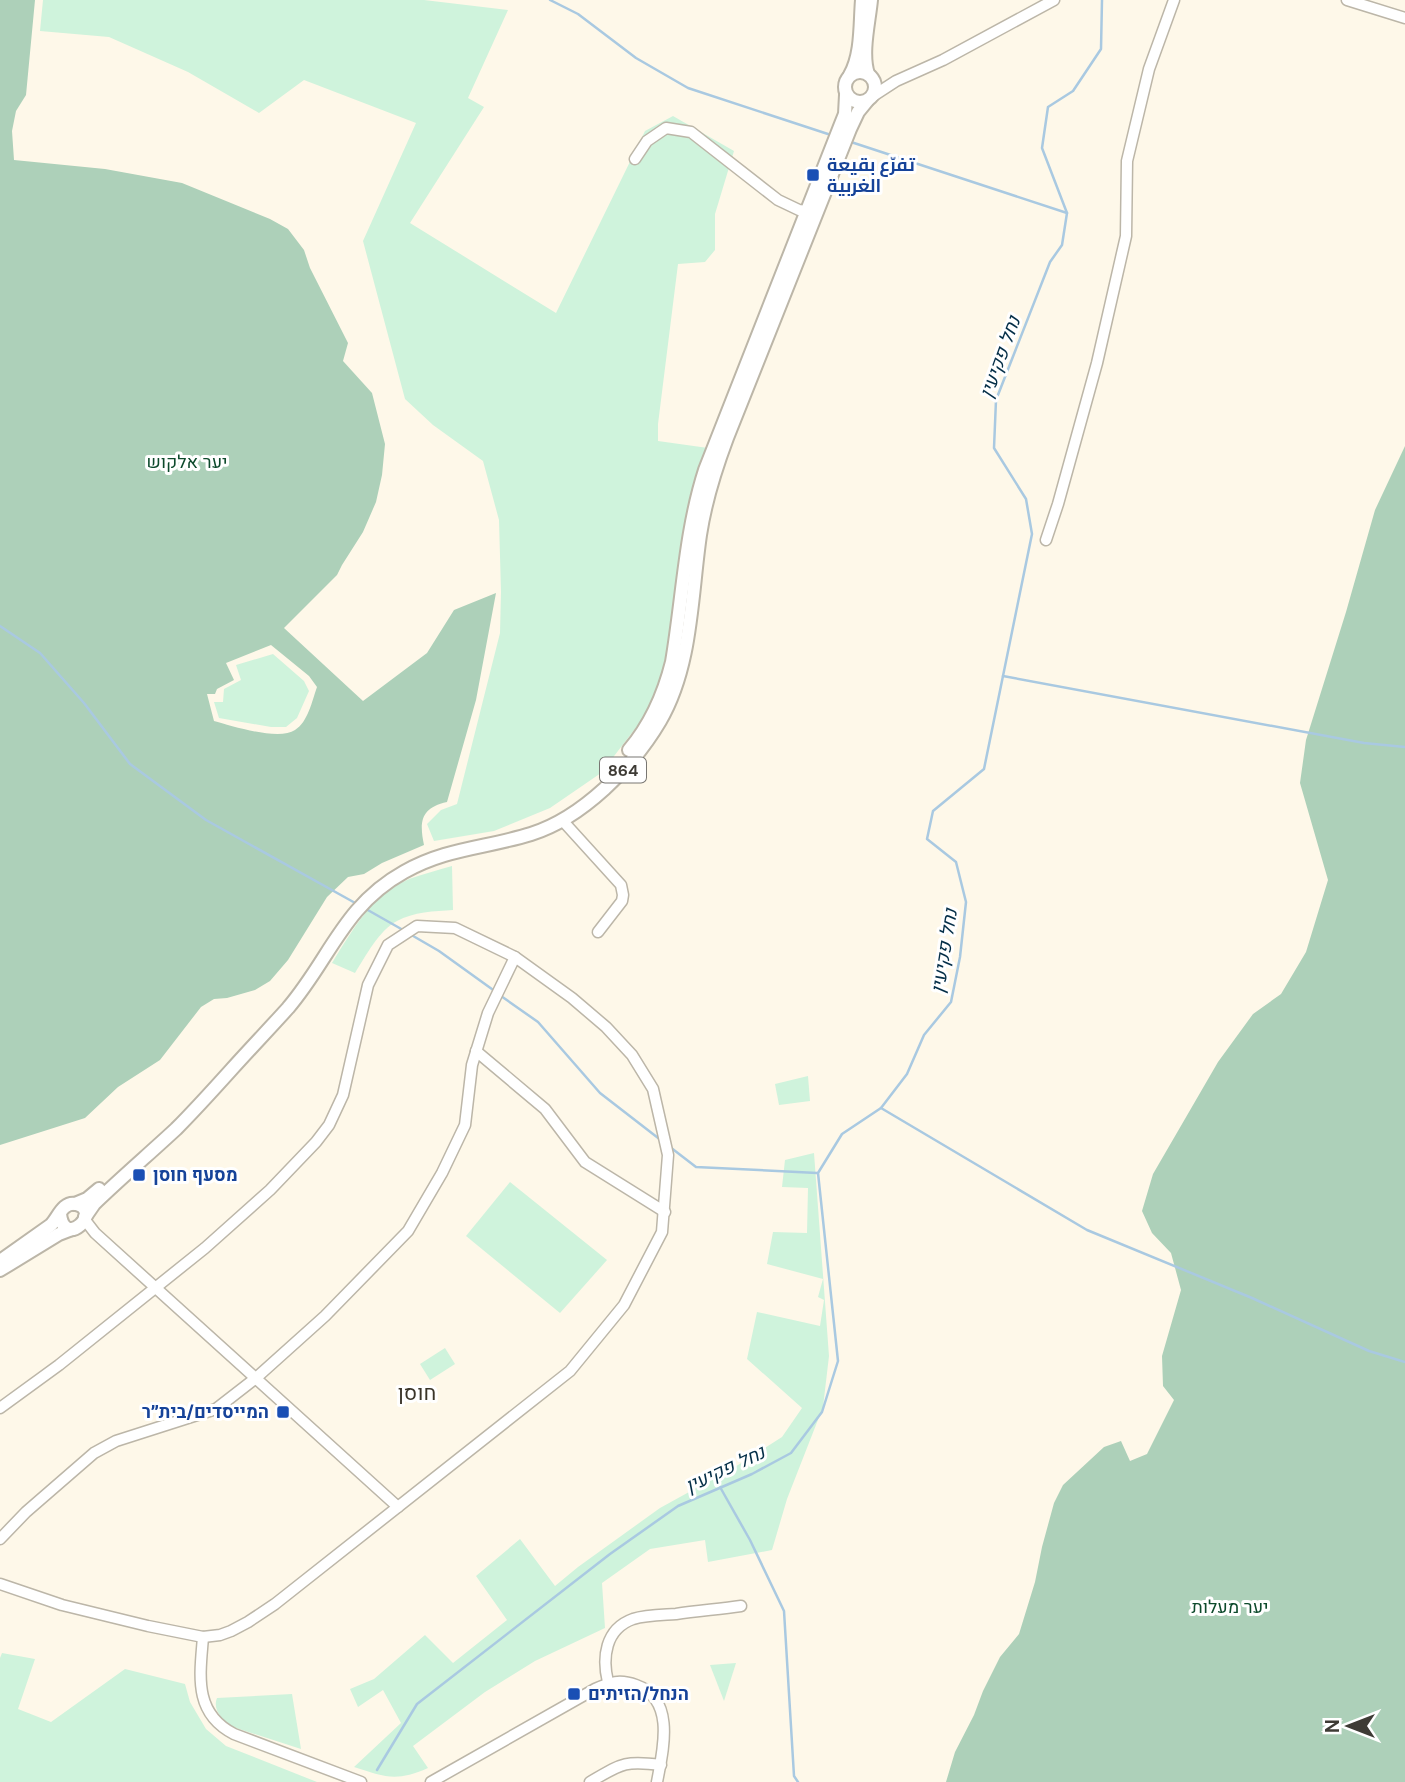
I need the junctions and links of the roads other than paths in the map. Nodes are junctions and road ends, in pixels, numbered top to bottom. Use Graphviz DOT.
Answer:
graph roads {
  1 [pos="862,0"];
  2 [pos="871,0"];
  3 [pos="1054,0"];
  4 [pos="1174,0"];
  5 [pos="1347,0"];
  6 [pos="1405,18"];
  7 [pos="849,75"];
  8 [pos="870,75"];
  9 [pos="895,81"];
  10 [pos="846,95"];
  11 [pos="870,98"];
  12 [pos="635,159"];
  13 [pos="821,202"];
  14 [pos="806,212"];
  15 [pos="1045,540"];
  16 [pos="562,820"];
  17 [pos="598,932"];
  18 [pos="515,957"];
  19 [pos="476,1051"];
  20 [pos="75,1204"];
  21 [pos="665,1212"];
  22 [pos="60,1214"];
  23 [pos="79,1224"];
  24 [pos="0,1261"];
  25 [pos="0,1270"];
  26 [pos="155,1288"];
  27 [pos="256,1378"];
  28 [pos="0,1408"];
  29 [pos="398,1507"];
  30 [pos="0,1539"];
  31 [pos="0,1584"];
  32 [pos="741,1606"];
  33 [pos="202,1637"];
  34 [pos="608,1682"];
  35 [pos="661,1765"];
  36 [pos="361,1782"];
  37 [pos="431,1782"];
  38 [pos="590,1782"];
  39 [pos="657,1782"];
  1 -- 7 [label="main road"];
  2 -- 8 [label="main road"];
  3 -- 9 [label="street"];
  4 -- 15 [label="street"];
  5 -- 6 [label="street"];
  7 -- 8 [label="main road"];
  7 -- 10 [label="main road"];
  8 -- 9 [label="street"];
  8 -- 11 [label="main road"];
  9 -- 11 [label="street"];
  10 -- 11 [label="main road"];
  10 -- 14 [label="main road, 864"];
  11 -- 13 [label="main road, 864"];
  12 -- 14 [label="street"];
  13 -- 14 [label="street"];
  13 -- 16 [label="main road, 864"];
  14 -- 20 [label="main road, 864"];
  16 -- 17 [label="street"];
  16 -- 23 [label="main road, 864"];
  18 -- 19 [label="street"];
  18 -- 21 [label="street"];
  18 -- 26 [label="street"];
  19 -- 21 [label="street"];
  19 -- 27 [label="street"];
  20 -- 22 [label="main road"];
  20 -- 23 [label="main road"];
  21 -- 29 [label="street"];
  22 -- 23 [label="main road"];
  22 -- 24 [label="main road"];
  23 -- 25 [label="main road, 864"];
  23 -- 26 [label="street"];
  26 -- 27 [label="street"];
  26 -- 28 [label="street"];
  27 -- 29 [label="street"];
  27 -- 30 [label="street"];
  29 -- 33 [label="street"];
  31 -- 33 [label="street"];
  32 -- 34 [label="street"];
  33 -- 36 [label="street"];
  34 -- 35 [label="street"];
  34 -- 37 [label="street"];
  35 -- 38 [label="street"];
  35 -- 39 [label="street"];
}
